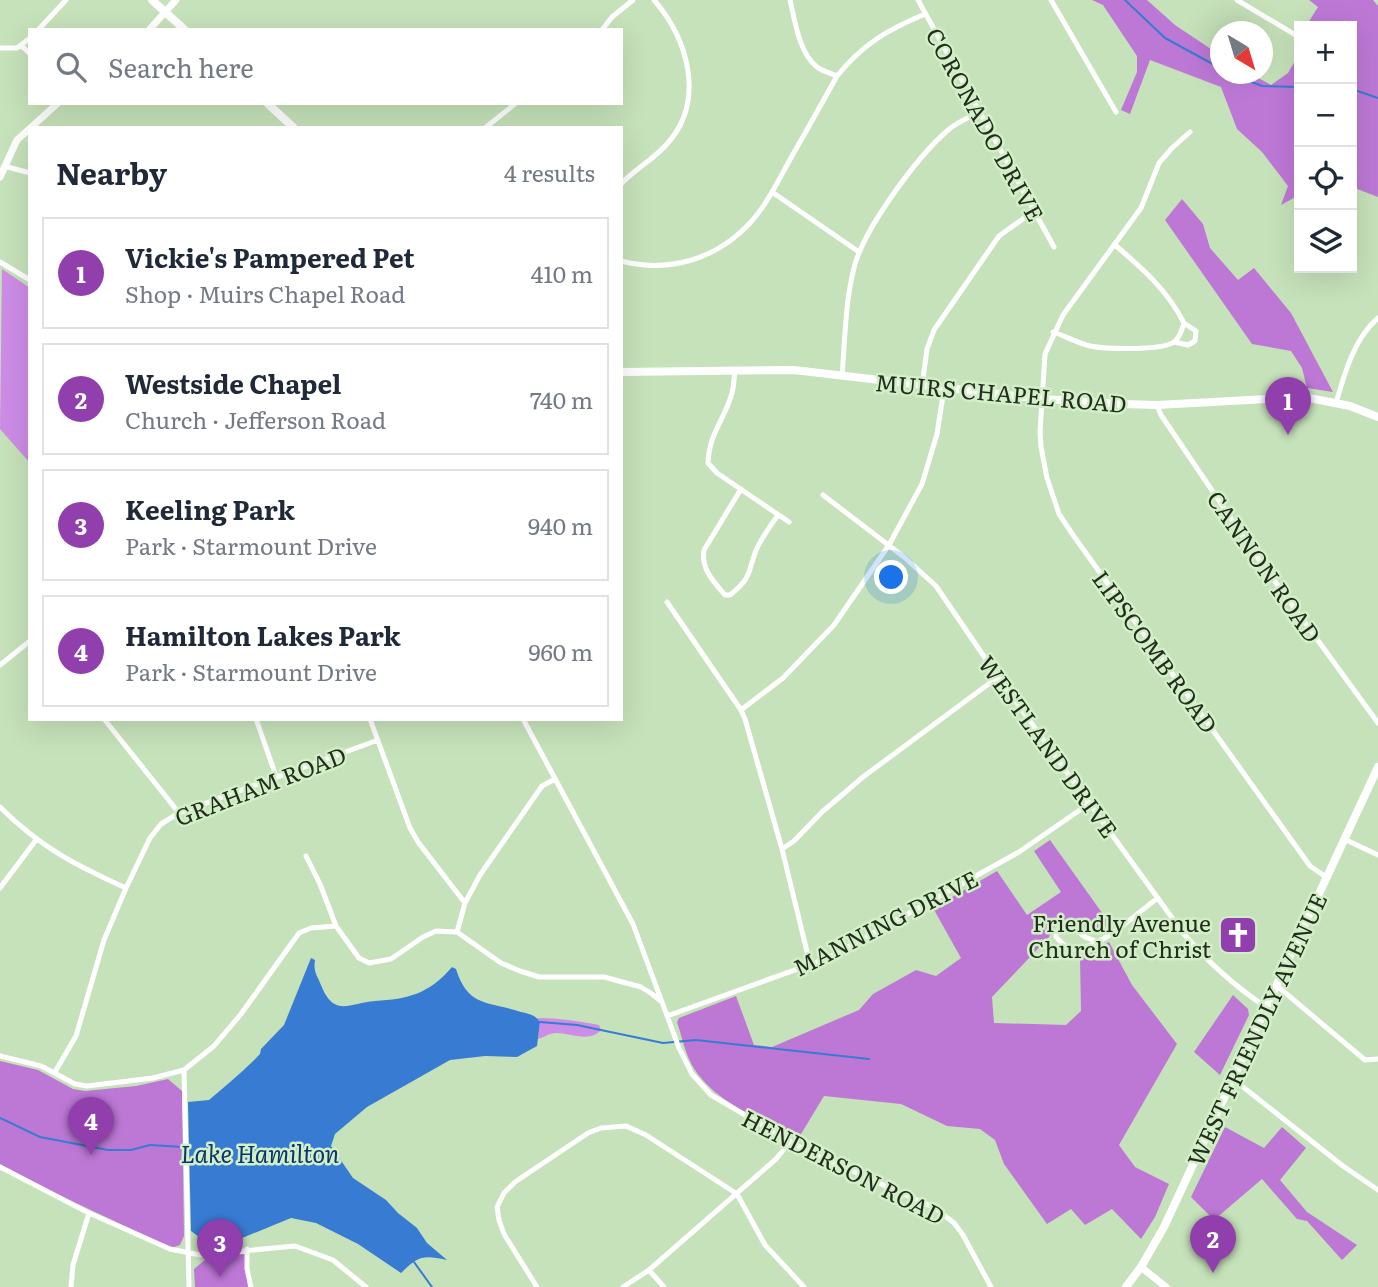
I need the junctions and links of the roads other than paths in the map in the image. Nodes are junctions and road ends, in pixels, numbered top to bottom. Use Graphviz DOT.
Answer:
graph roads {
  1 [pos="66,0"];
  2 [pos="152,0"];
  3 [pos="176,0"];
  4 [pos="634,0"];
  5 [pos="654,0"];
  6 [pos="790,0"];
  7 [pos="918,0"];
  8 [pos="1051,0"];
  9 [pos="1237,0"];
  10 [pos="166,13"];
  11 [pos="925,14"];
  12 [pos="40,28"];
  13 [pos="151,28"];
  14 [pos="183,28"];
  15 [pos="604,28"];
  16 [pos="1294,34"];
  17 [pos="28,40"];
  18 [pos="22,46"];
  19 [pos="0,48"];
  20 [pos="28,52"];
  21 [pos="837,76"];
  22 [pos="56,105"];
  23 [pos="269,105"];
  24 [pos="514,105"];
  25 [pos="1116,111"];
  26 [pos="980,112"];
  27 [pos="33,126"];
  28 [pos="288,126"];
  29 [pos="487,126"];
  30 [pos="28,130"];
  31 [pos="1190,132"];
  32 [pos="4,166"];
  33 [pos="28,172"];
  34 [pos="0,177"];
  35 [pos="623,182"];
  36 [pos="772,192"];
  37 [pos="1034,211"];
  38 [pos="1115,245"];
  39 [pos="1054,247"];
  40 [pos="859,252"];
  41 [pos="623,261"];
  42 [pos="0,262"];
  43 [pos="28,279"];
  44 [pos="1378,318"];
  45 [pos="1184,323"];
  46 [pos="1054,332"];
  47 [pos="1174,342"];
  48 [pos="735,370"];
  49 [pos="623,372"];
  50 [pos="842,376"];
  51 [pos="922,386"];
  52 [pos="944,389"];
  53 [pos="1042,399"];
  54 [pos="1336,403"];
  55 [pos="1157,405"];
  56 [pos="1378,417"];
  57 [pos="741,489"];
  58 [pos="823,495"];
  59 [pos="778,515"];
  60 [pos="789,522"];
  61 [pos="889,545"];
  62 [pos="667,602"];
  63 [pos="28,643"];
  64 [pos="0,665"];
  65 [pos="998,677"];
  66 [pos="741,710"];
  67 [pos="106,721"];
  68 [pos="257,721"];
  69 [pos="371,721"];
  70 [pos="524,721"];
  71 [pos="1378,723"];
  72 [pos="378,740"];
  73 [pos="1378,767"];
  74 [pos="276,776"];
  75 [pos="555,779"];
  76 [pos="1090,803"];
  77 [pos="0,807"];
  78 [pos="179,813"];
  79 [pos="1344,839"];
  80 [pos="36,840"];
  81 [pos="782,849"];
  82 [pos="1378,855"];
  83 [pos="306,856"];
  84 [pos="1326,877"];
  85 [pos="0,888"];
  86 [pos="126,888"];
  87 [pos="1158,898"];
  88 [pos="465,903"];
  89 [pos="336,926"];
  90 [pos="457,932"];
  91 [pos="1098,942"];
  92 [pos="810,964"];
  93 [pos="1276,985"];
  94 [pos="662,1002"];
  95 [pos="1266,1007"];
  96 [pos="667,1016"];
  97 [pos="0,1056"];
  98 [pos="1378,1059"];
  99 [pos="184,1070"];
  100 [pos="55,1072"];
  101 [pos="1233,1079"];
  102 [pos="790,1142"];
  103 [pos="0,1167"];
  104 [pos="1378,1190"];
  105 [pos="737,1194"];
  106 [pos="89,1213"];
  107 [pos="247,1249"];
  108 [pos="188,1253"];
  109 [pos="1141,1267"];
  110 [pos="649,1270"];
  111 [pos="71,1287"];
  112 [pos="189,1287"];
  113 [pos="251,1287"];
  114 [pos="366,1287"];
  115 [pos="537,1287"];
  116 [pos="623,1287"];
  117 [pos="664,1287"];
  118 [pos="804,1287"];
  119 [pos="991,1287"];
  120 [pos="1126,1287"];
  121 [pos="1166,1287"];
  1 -- 12 [label="street"];
  2 -- 10 [label="main road"];
  3 -- 10 [label="street"];
  4 -- 15 [label="street"];
  5 -- 35 [label="street"];
  6 -- 21 [label="street"];
  7 -- 11 [label="street, CORONADO DRIVE"];
  8 -- 25 [label="street"];
  9 -- 16 [label="street"];
  10 -- 13 [label="street"];
  10 -- 14 [label="main road"];
  11 -- 21 [label="street"];
  11 -- 26 [label="street, CORONADO DRIVE"];
  17 -- 18 [label="street"];
  18 -- 19 [label="street"];
  18 -- 20 [label="street"];
  21 -- 36 [label="street"];
  22 -- 27 [label="street"];
  23 -- 28 [label="main road"];
  24 -- 29 [label="street"];
  26 -- 37 [label="street, CORONADO DRIVE"];
  26 -- 40 [label="street"];
  30 -- 32 [label="street"];
  31 -- 38 [label="street, LIPSCOMB ROAD"];
  32 -- 33 [label="street"];
  32 -- 34 [label="street"];
  36 -- 40 [label="street"];
  36 -- 41 [label="street"];
  37 -- 39 [label="street, CORONADO DRIVE"];
  37 -- 51 [label="street"];
  38 -- 45 [label="street"];
  38 -- 46 [label="street, LIPSCOMB ROAD"];
  40 -- 50 [label="street"];
  42 -- 43 [label="street"];
  44 -- 54 [label="street"];
  45 -- 47 [label="street"];
  45 -- 47 [label="street"];
  46 -- 47 [label="street"];
  46 -- 53 [label="street, LIPSCOMB ROAD"];
  48 -- 49 [label="main road, MUIRS CHAPEL ROAD"];
  48 -- 50 [label="main road, MUIRS CHAPEL ROAD"];
  48 -- 57 [label="street"];
  50 -- 51 [label="main road, MUIRS CHAPEL ROAD"];
  51 -- 52 [label="main road, MUIRS CHAPEL ROAD"];
  52 -- 53 [label="main road, MUIRS CHAPEL ROAD"];
  52 -- 61 [label="street"];
  53 -- 55 [label="main road, MUIRS CHAPEL ROAD"];
  53 -- 84 [label="street, LIPSCOMB ROAD"];
  54 -- 55 [label="main road, MUIRS CHAPEL ROAD"];
  54 -- 56 [label="main road, MUIRS CHAPEL ROAD"];
  55 -- 71 [label="street, CANNON ROAD"];
  57 -- 59 [label="street"];
  57 -- 59 [label="street"];
  58 -- 61 [label="street, WESTLAND DRIVE"];
  59 -- 60 [label="street"];
  61 -- 65 [label="street, WESTLAND DRIVE"];
  61 -- 66 [label="street"];
  62 -- 66 [label="street"];
  63 -- 64 [label="street"];
  65 -- 76 [label="street, WESTLAND DRIVE"];
  65 -- 81 [label="street"];
  66 -- 81 [label="street"];
  67 -- 78 [label="street"];
  68 -- 74 [label="street"];
  69 -- 72 [label="street"];
  70 -- 75 [label="street, HENDERSON ROAD"];
  72 -- 74 [label="street, GRAHAM ROAD"];
  72 -- 88 [label="street"];
  73 -- 79 [label="main road, WEST FRIENDLY AVENUE"];
  74 -- 78 [label="street, GRAHAM ROAD"];
  75 -- 88 [label="street"];
  75 -- 94 [label="street, HENDERSON ROAD"];
  76 -- 87 [label="street, WESTLAND DRIVE"];
  76 -- 92 [label="street, MANNING DRIVE"];
  77 -- 80 [label="street"];
  78 -- 86 [label="street, GRAHAM ROAD"];
  79 -- 82 [label="street"];
  79 -- 84 [label="main road, WEST FRIENDLY AVENUE"];
  80 -- 85 [label="street"];
  80 -- 86 [label="street"];
  81 -- 92 [label="street"];
  83 -- 89 [label="street"];
  84 -- 93 [label="main road, WEST FRIENDLY AVENUE"];
  86 -- 100 [label="street, GRAHAM ROAD"];
  87 -- 91 [label="street"];
  87 -- 95 [label="street, WESTLAND DRIVE"];
  88 -- 90 [label="street"];
  89 -- 90 [label="street"];
  89 -- 99 [label="street"];
  90 -- 94 [label="street"];
  91 -- 91 [label="street"];
  92 -- 96 [label="street, MANNING DRIVE"];
  93 -- 95 [label="main road, WEST FRIENDLY AVENUE"];
  93 -- 98 [label="street"];
  94 -- 96 [label="street, HENDERSON ROAD"];
  95 -- 101 [label="main road, WEST FRIENDLY AVENUE"];
  96 -- 102 [label="street, HENDERSON ROAD"];
  97 -- 100 [label="street"];
  99 -- 100 [label="street"];
  99 -- 108 [label="street"];
  101 -- 104 [label="street"];
  101 -- 109 [label="main road, WEST FRIENDLY AVENUE"];
  102 -- 105 [label="street"];
  102 -- 119 [label="street, HENDERSON ROAD"];
  103 -- 106 [label="street"];
  105 -- 110 [label="street"];
  105 -- 115 [label="street"];
  105 -- 118 [label="street"];
  106 -- 108 [label="street"];
  106 -- 111 [label="street"];
  107 -- 108 [label="street"];
  107 -- 113 [label="street"];
  107 -- 114 [label="street"];
  108 -- 112 [label="street"];
  109 -- 120 [label="main road, WEST FRIENDLY AVENUE"];
  109 -- 121 [label="street"];
  110 -- 116 [label="street"];
  110 -- 117 [label="street"];
}
